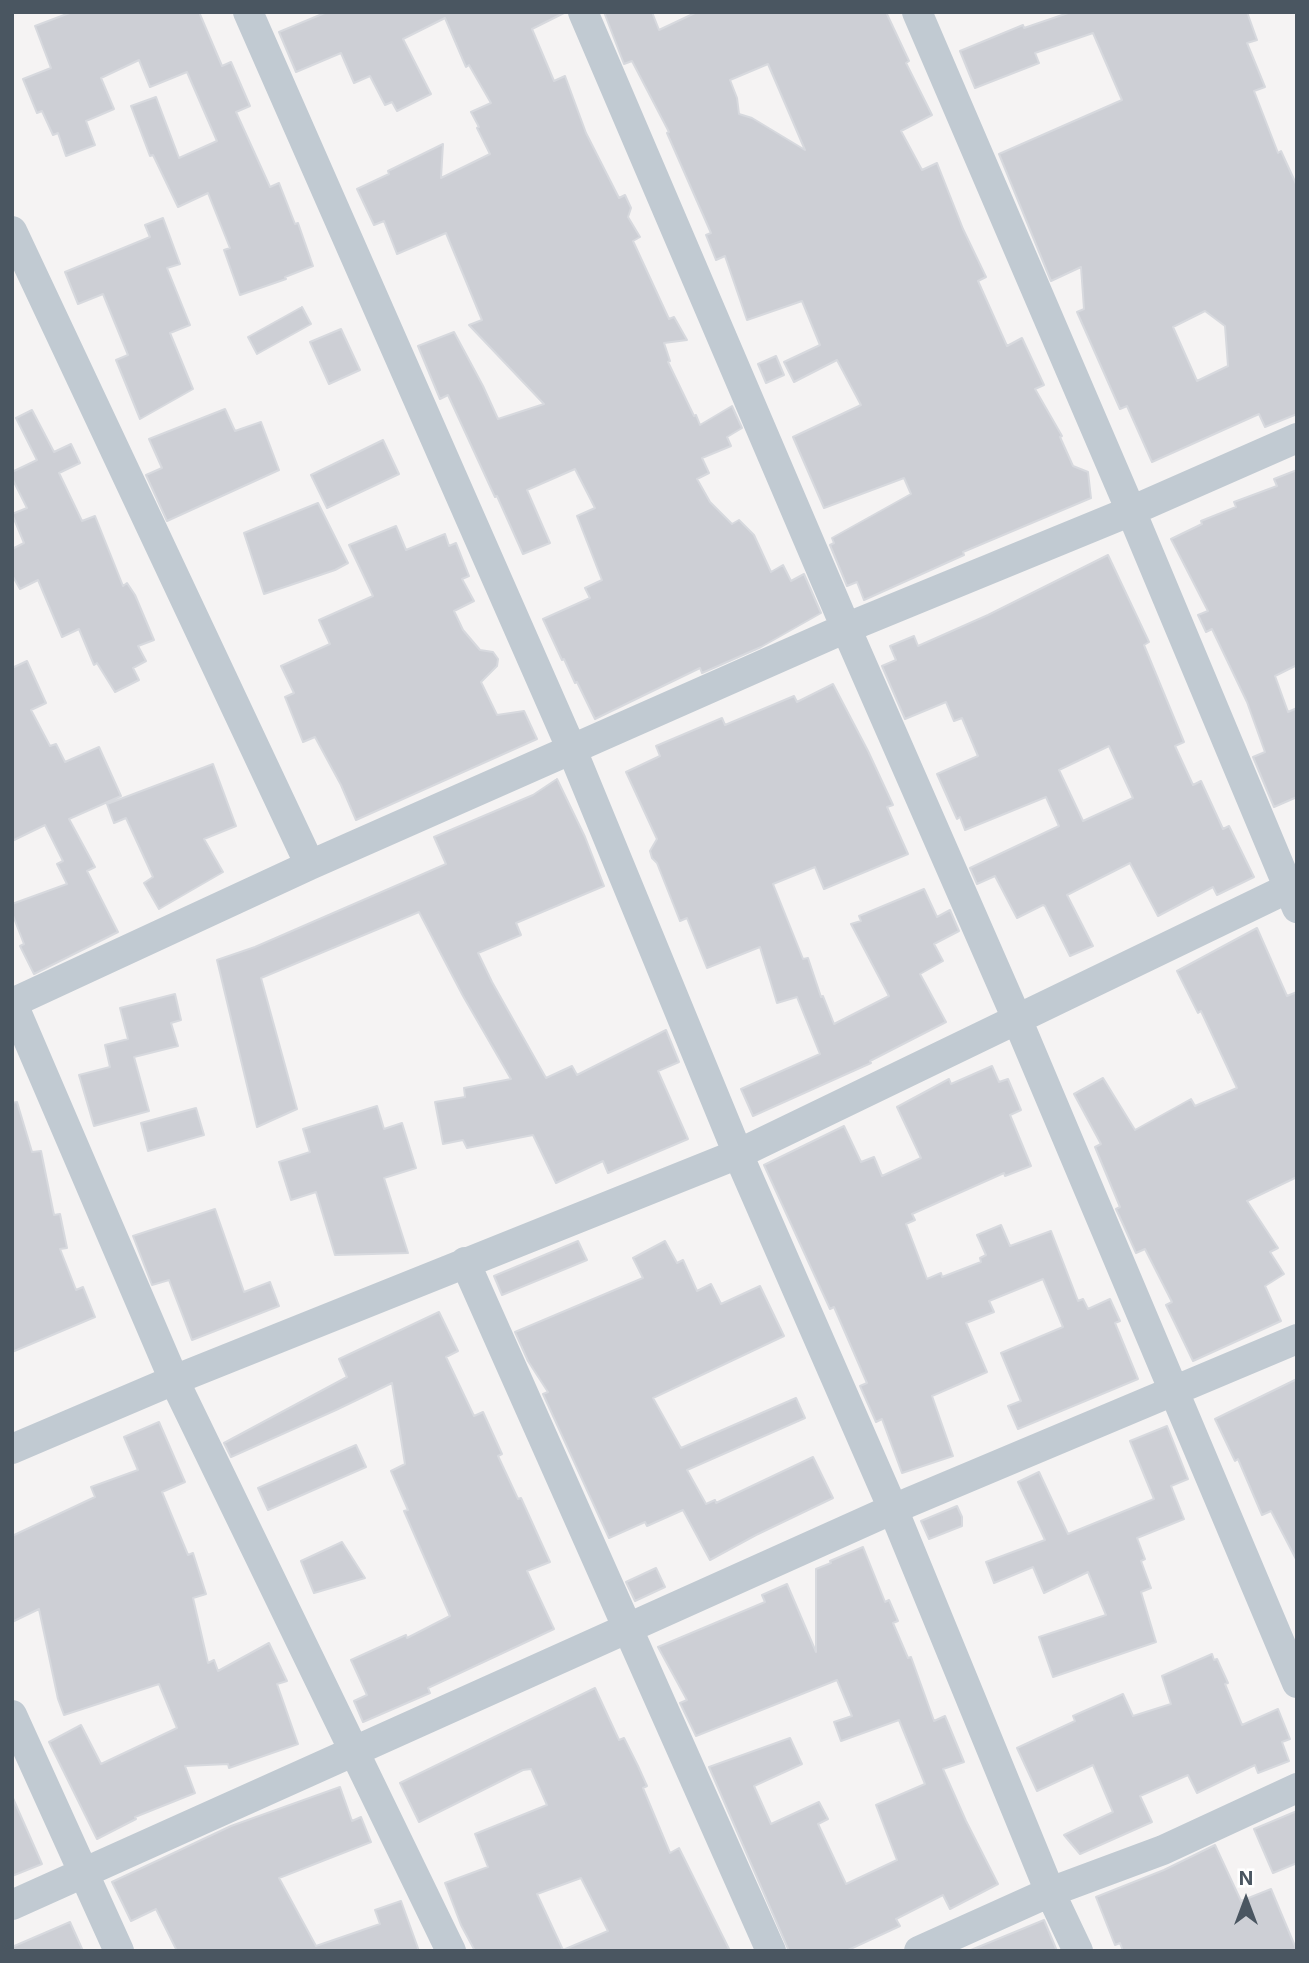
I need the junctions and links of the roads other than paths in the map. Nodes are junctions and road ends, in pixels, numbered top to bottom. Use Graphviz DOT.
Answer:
graph roads {
  1 [pos="248,12"];
  2 [pos="583,12"];
  3 [pos="917,12"];
  4 [pos="12,231"];
  5 [pos="1297,438"];
  6 [pos="1131,511"];
  7 [pos="846,628"];
  8 [pos="572,750"];
  9 [pos="310,865"];
  10 [pos="1294,893"];
  11 [pos="12,1003"];
  12 [pos="1017,1019"];
  13 [pos="738,1154"];
  14 [pos="465,1262"];
  15 [pos="1297,1339"];
  16 [pos="174,1380"];
  17 [pos="1172,1392"];
  18 [pos="12,1449"];
  19 [pos="893,1509"];
  20 [pos="626,1628"];
  21 [pos="1297,1684"];
  22 [pos="12,1715"];
  23 [pos="353,1751"];
  24 [pos="1297,1788"];
  25 [pos="84,1874"];
  26 [pos="1050,1892"];
  27 [pos="12,1905"];
  28 [pos="119,1951"];
  29 [pos="451,1951"];
  30 [pos="771,1951"];
  31 [pos="919,1951"];
  32 [pos="1078,1951"];
  1 -- 8 [label="street"];
  2 -- 7 [label="street"];
  3 -- 6 [label="street"];
  4 -- 9 [label="street"];
  5 -- 6 [label="street"];
  6 -- 7 [label="street"];
  6 -- 10 [label="street"];
  7 -- 8 [label="street"];
  7 -- 12 [label="street"];
  8 -- 9 [label="street"];
  8 -- 13 [label="street"];
  9 -- 11 [label="street"];
  10 -- 12 [label="street"];
  11 -- 16 [label="street"];
  12 -- 13 [label="street"];
  12 -- 17 [label="street"];
  13 -- 14 [label="street"];
  13 -- 19 [label="street"];
  14 -- 16 [label="street"];
  14 -- 20 [label="street"];
  15 -- 17 [label="street"];
  16 -- 18 [label="street"];
  16 -- 23 [label="street"];
  17 -- 19 [label="street"];
  17 -- 21 [label="street"];
  19 -- 20 [label="street"];
  19 -- 26 [label="street"];
  20 -- 23 [label="street"];
  20 -- 30 [label="street"];
  22 -- 25 [label="street"];
  23 -- 25 [label="street"];
  23 -- 29 [label="street"];
  24 -- 26 [label="street"];
  25 -- 27 [label="street"];
  25 -- 28 [label="street"];
  26 -- 31 [label="street"];
  26 -- 32 [label="street"];
}
